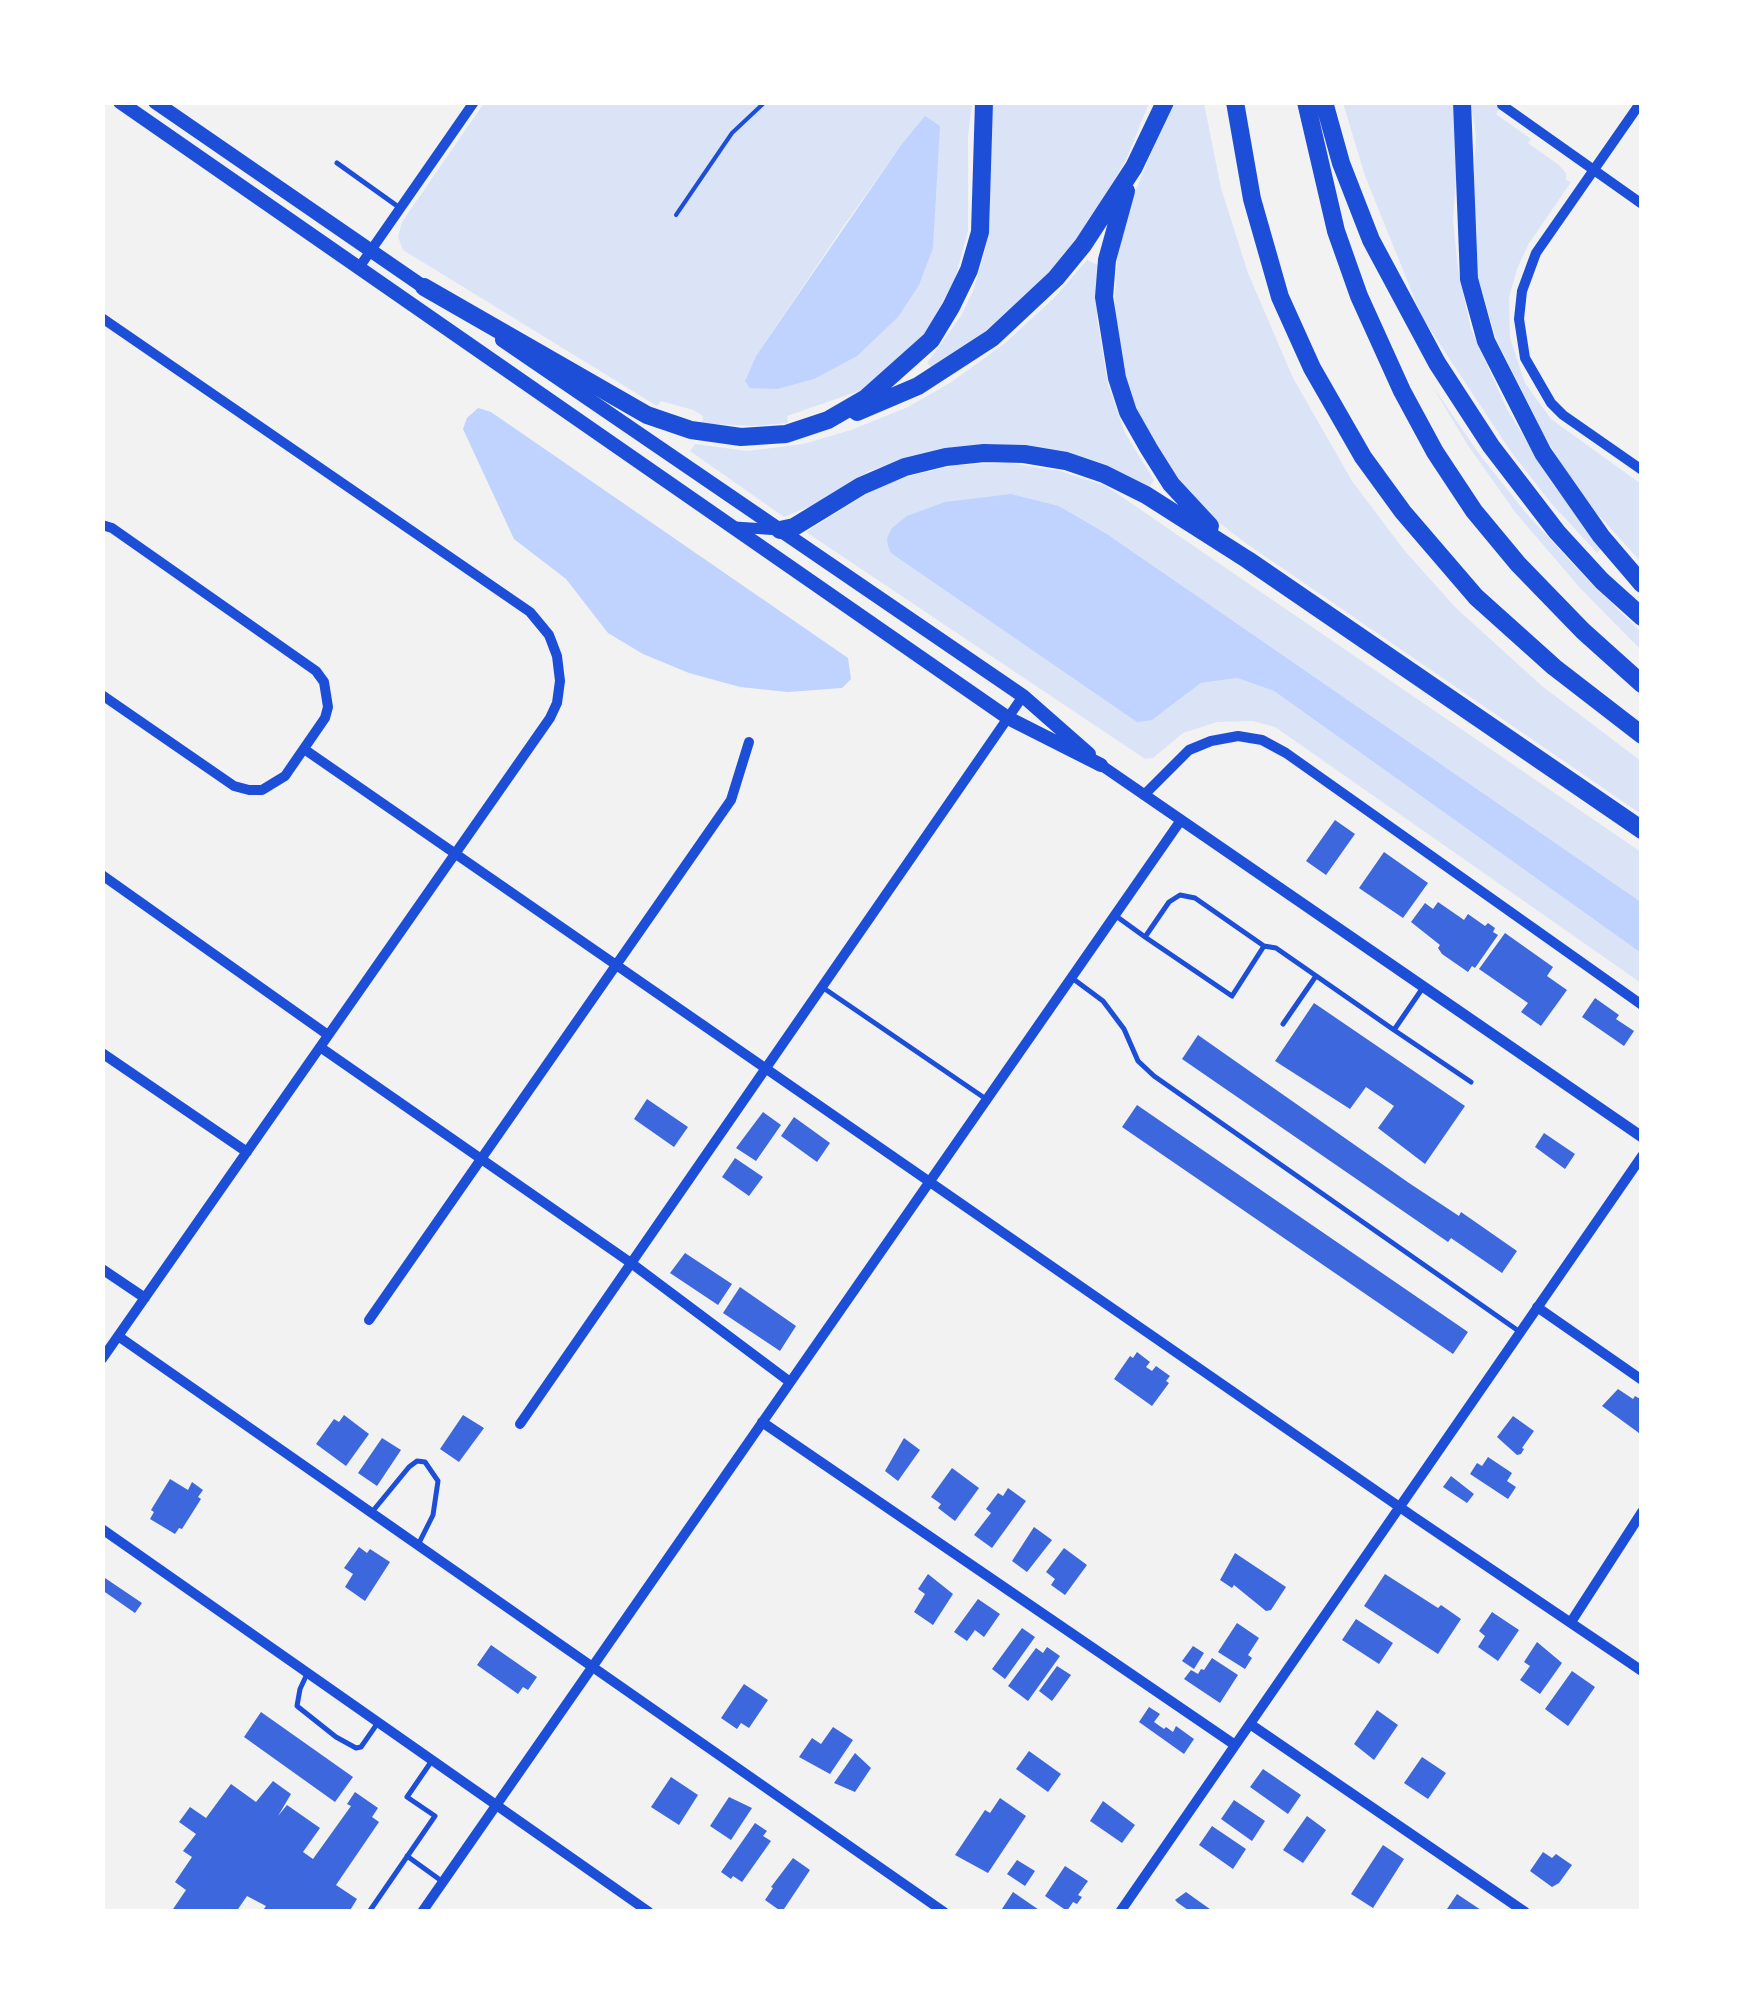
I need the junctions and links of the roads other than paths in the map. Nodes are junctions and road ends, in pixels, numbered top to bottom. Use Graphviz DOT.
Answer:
graph roads {
  1 [pos="120,102"];
  2 [pos="155,102"];
  3 [pos="474,102"];
  4 [pos="984,102"];
  5 [pos="1165,102"];
  6 [pos="1235,102"];
  7 [pos="1306,102"];
  8 [pos="1324,102"];
  9 [pos="1462,102"];
  10 [pos="1641,102"];
  11 [pos="1502,105"];
  12 [pos="337,163"];
  13 [pos="1134,167"];
  14 [pos="1594,170"];
  15 [pos="1642,204"];
  16 [pos="400,208"];
  17 [pos="371,250"];
  18 [pos="358,269"];
  19 [pos="424,287"];
  20 [pos="102,318"];
  21 [pos="828,420"];
  22 [pos="1642,470"];
  23 [pos="102,525"];
  24 [pos="734,527"];
  25 [pos="780,530"];
  26 [pos="1248,560"];
  27 [pos="1642,584"];
  28 [pos="1642,617"];
  29 [pos="1642,684"];
  30 [pos="102,695"];
  31 [pos="1023,696"];
  32 [pos="1008,718"];
  33 [pos="1642,734"];
  34 [pos="749,742"];
  35 [pos="304,749"];
  36 [pos="1100,765"];
  37 [pos="1144,795"];
  38 [pos="1181,820"];
  39 [pos="1642,830"];
  40 [pos="455,853"];
  41 [pos="102,875"];
  42 [pos="1115,915"];
  43 [pos="1145,937"];
  44 [pos="1264,946"];
  45 [pos="615,964"];
  46 [pos="1316,976"];
  47 [pos="1072,978"];
  48 [pos="822,986"];
  49 [pos="1424,987"];
  50 [pos="1642,1005"];
  51 [pos="1284,1024"];
  52 [pos="1394,1030"];
  53 [pos="328,1035"];
  54 [pos="320,1046"];
  55 [pos="102,1052"];
  56 [pos="766,1068"];
  57 [pos="1472,1082"];
  58 [pos="988,1100"];
  59 [pos="1642,1136"];
  60 [pos="247,1152"];
  61 [pos="1642,1156"];
  62 [pos="482,1159"];
  63 [pos="930,1182"];
  64 [pos="631,1263"];
  65 [pos="102,1269"];
  66 [pos="144,1298"];
  67 [pos="1538,1307"];
  68 [pos="369,1320"];
  69 [pos="1520,1332"];
  70 [pos="118,1336"];
  71 [pos="102,1358"];
  72 [pos="1642,1380"];
  73 [pos="790,1382"];
  74 [pos="762,1422"];
  75 [pos="520,1424"];
  76 [pos="1399,1507"];
  77 [pos="372,1512"];
  78 [pos="1642,1512"];
  79 [pos="102,1529"];
  80 [pos="418,1544"];
  81 [pos="1570,1622"];
  82 [pos="593,1666"];
  83 [pos="309,1671"];
  84 [pos="1642,1671"];
  85 [pos="379,1722"];
  86 [pos="1250,1724"];
  87 [pos="1235,1744"];
  88 [pos="432,1760"];
  89 [pos="496,1805"];
  90 [pos="407,1856"];
  91 [pos="443,1882"];
  92 [pos="368,1912"];
  93 [pos="422,1912"];
  94 [pos="649,1912"];
  95 [pos="944,1912"];
  96 [pos="1120,1912"];
  97 [pos="1526,1912"];
  1 -- 18 [label="main road"];
  2 -- 17 [label="main road"];
  3 -- 16 [label="street"];
  4 -- 21 [label="highway"];
  5 -- 13 [label="highway"];
  6 -- 33 [label="highway"];
  7 -- 29 [label="highway"];
  8 -- 28 [label="highway"];
  9 -- 27 [label="highway"];
  10 -- 14 [label="street"];
  11 -- 14 [label="street"];
  12 -- 16 [label="lane"];
  13 -- 21 [label="highway"];
  13 -- 26 [label="highway"];
  14 -- 15 [label="street"];
  14 -- 22 [label="street"];
  16 -- 17 [label="street"];
  17 -- 18 [label="street"];
  17 -- 19 [label="main road"];
  18 -- 24 [label="main road"];
  19 -- 21 [label="highway"];
  19 -- 25 [label="main road"];
  20 -- 40 [label="street"];
  23 -- 35 [label="street"];
  24 -- 25 [label="street"];
  24 -- 32 [label="main road"];
  25 -- 26 [label="highway"];
  25 -- 31 [label="main road"];
  26 -- 39 [label="highway"];
  30 -- 35 [label="street"];
  31 -- 32 [label="street"];
  31 -- 36 [label="main road"];
  32 -- 36 [label="main road"];
  32 -- 48 [label="street"];
  34 -- 45 [label="street"];
  35 -- 40 [label="street"];
  36 -- 37 [label="street"];
  37 -- 38 [label="street"];
  37 -- 50 [label="street"];
  38 -- 42 [label="street"];
  38 -- 49 [label="street"];
  40 -- 45 [label="street"];
  40 -- 53 [label="street"];
  41 -- 53 [label="street"];
  42 -- 43 [label="lane"];
  42 -- 47 [label="street"];
  43 -- 44 [label="lane"];
  43 -- 44 [label="lane"];
  44 -- 46 [label="lane"];
  45 -- 56 [label="street"];
  45 -- 62 [label="street"];
  46 -- 51 [label="lane"];
  46 -- 52 [label="lane"];
  47 -- 58 [label="street"];
  47 -- 69 [label="lane"];
  48 -- 56 [label="street"];
  48 -- 58 [label="lane"];
  49 -- 52 [label="lane"];
  49 -- 59 [label="street"];
  52 -- 57 [label="lane"];
  53 -- 54 [label="street"];
  54 -- 60 [label="street"];
  54 -- 62 [label="street"];
  55 -- 60 [label="street"];
  56 -- 63 [label="street"];
  56 -- 64 [label="street"];
  58 -- 63 [label="street"];
  60 -- 66 [label="street"];
  61 -- 67 [label="street"];
  62 -- 64 [label="street"];
  62 -- 68 [label="street"];
  63 -- 73 [label="street"];
  63 -- 76 [label="street"];
  64 -- 73 [label="street"];
  64 -- 75 [label="street"];
  65 -- 66 [label="street"];
  66 -- 70 [label="street"];
  67 -- 69 [label="street"];
  67 -- 72 [label="street"];
  69 -- 76 [label="street"];
  70 -- 71 [label="street"];
  70 -- 77 [label="street"];
  73 -- 74 [label="street"];
  74 -- 82 [label="street"];
  74 -- 87 [label="street"];
  76 -- 81 [label="street"];
  76 -- 86 [label="street"];
  77 -- 80 [label="street"];
  77 -- 80 [label="lane"];
  78 -- 81 [label="street"];
  79 -- 83 [label="street"];
  80 -- 82 [label="street"];
  81 -- 84 [label="street"];
  82 -- 89 [label="street"];
  82 -- 95 [label="street"];
  83 -- 85 [label="street"];
  83 -- 85 [label="lane"];
  85 -- 88 [label="street"];
  86 -- 87 [label="street"];
  86 -- 97 [label="street"];
  87 -- 96 [label="street"];
  88 -- 89 [label="street"];
  88 -- 90 [label="lane"];
  89 -- 91 [label="street"];
  89 -- 94 [label="street"];
  90 -- 91 [label="lane"];
  90 -- 92 [label="lane"];
  91 -- 93 [label="street"];
}
